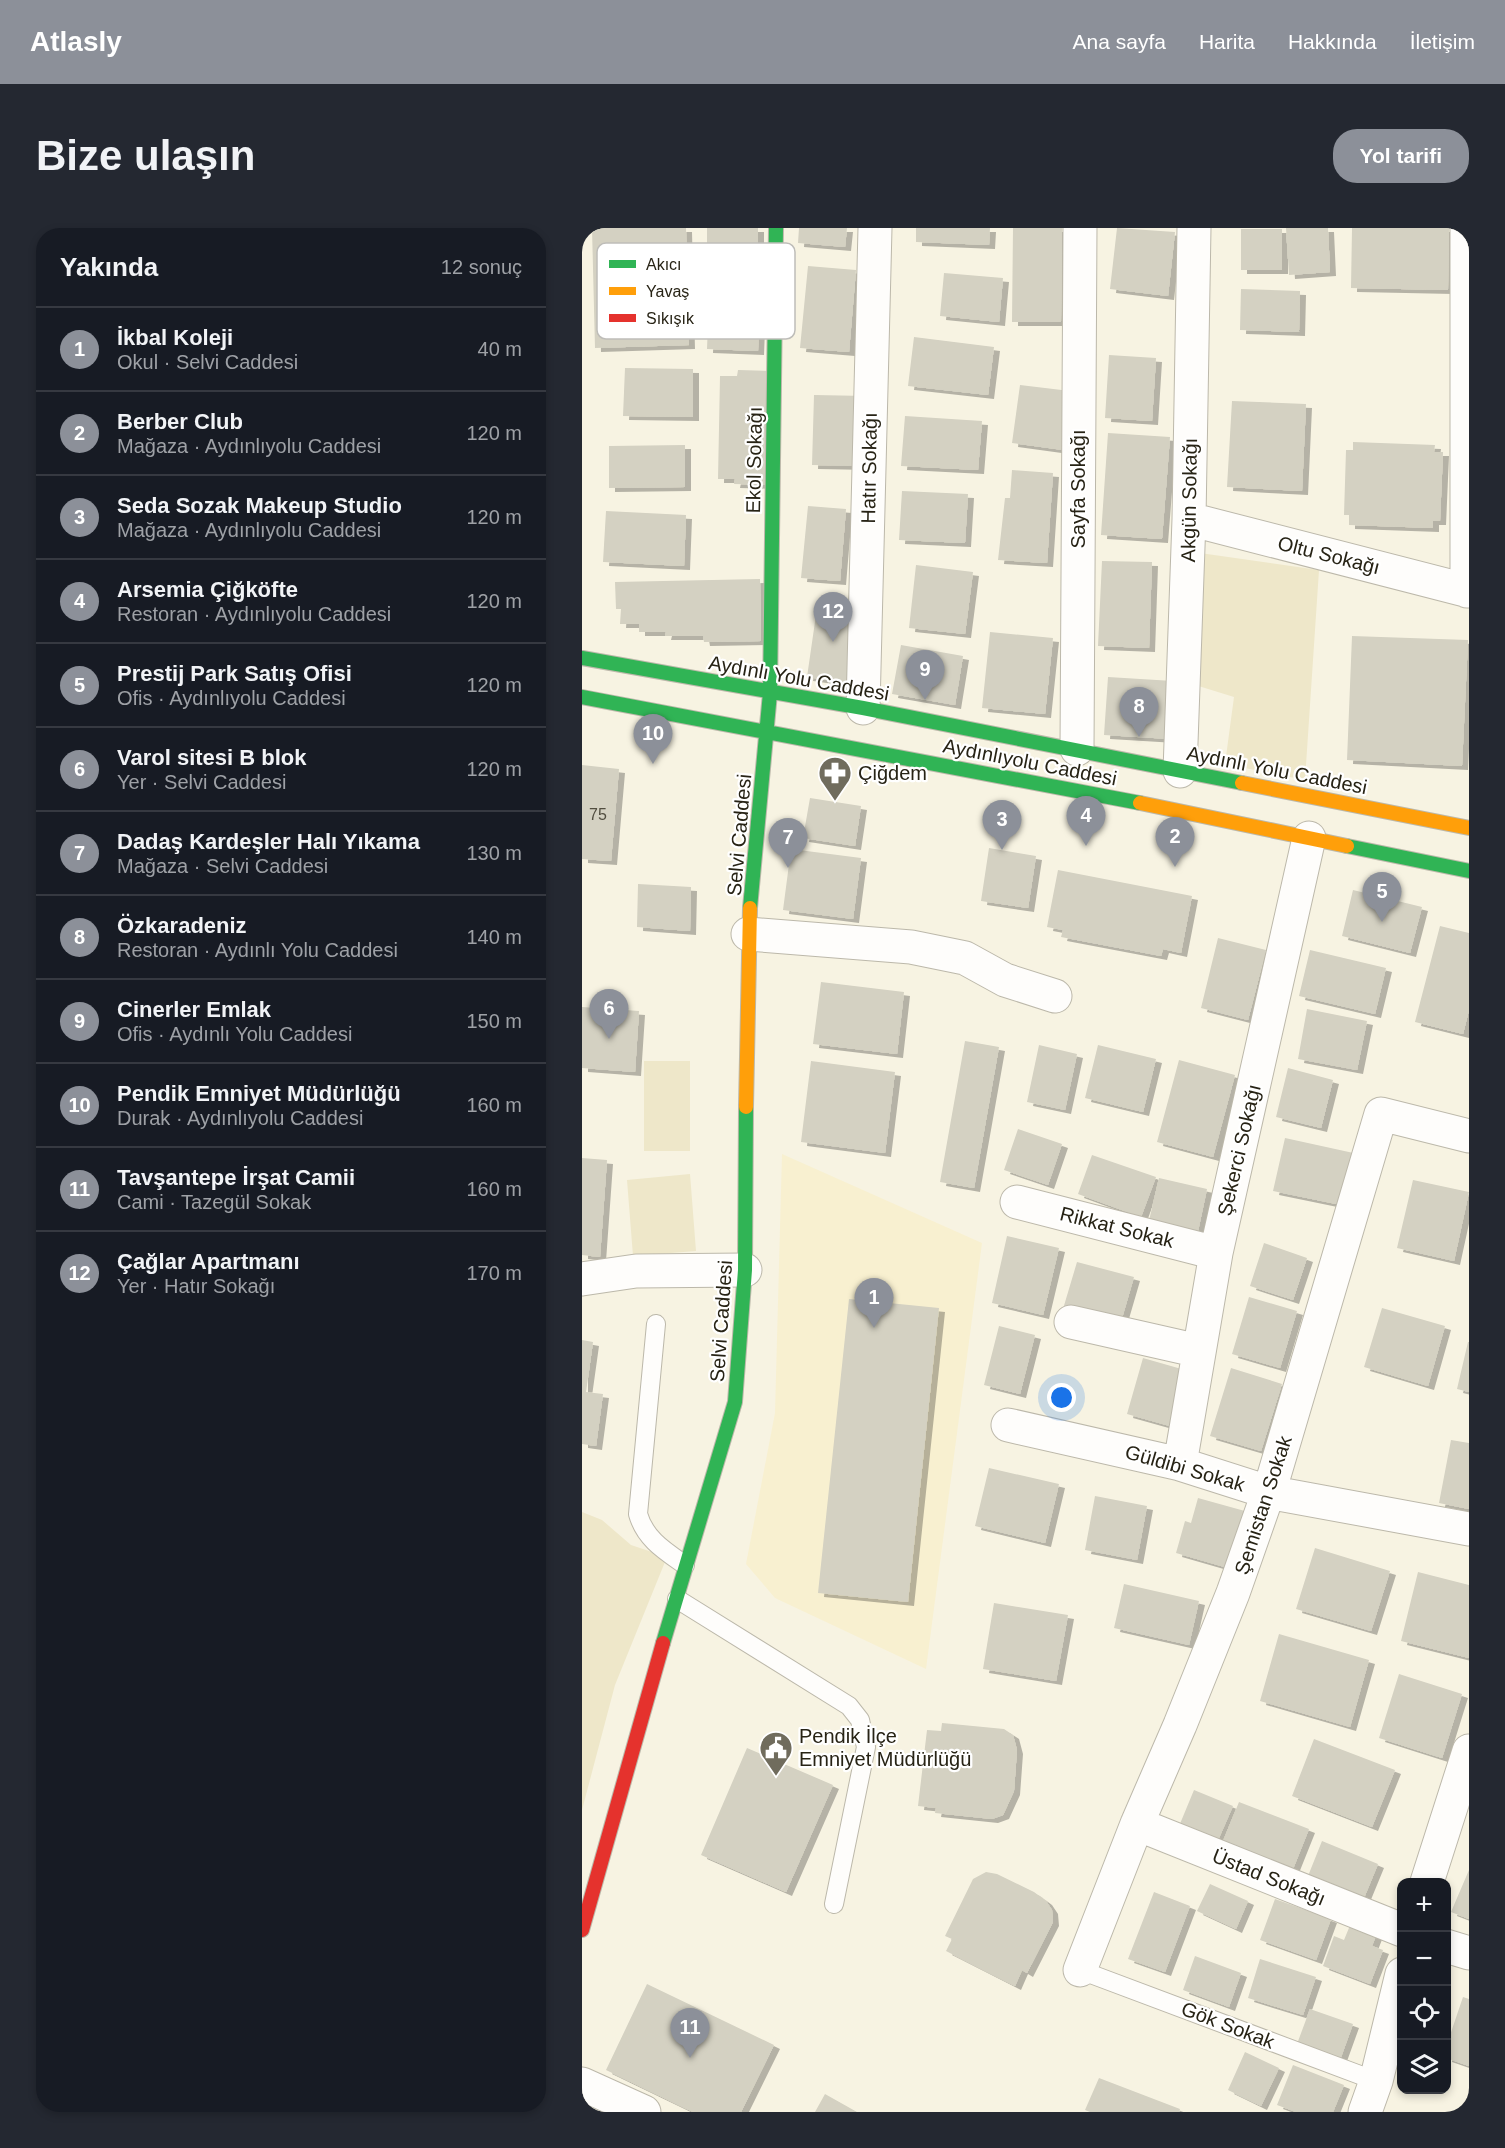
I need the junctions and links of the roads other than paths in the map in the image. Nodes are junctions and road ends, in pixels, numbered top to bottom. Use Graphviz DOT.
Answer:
graph roads {
  1 [pos="776,228"];
  2 [pos="875,228"];
  3 [pos="1080,228"];
  4 [pos="1194,228"];
  5 [pos="1467,228"];
  6 [pos="776,243"];
  7 [pos="775,339"];
  8 [pos="1189,519"];
  9 [pos="1468,591"];
  10 [pos="582,658"];
  11 [pos="770,693"];
  12 [pos="582,697"];
  13 [pos="863,708"];
  14 [pos="768,731"];
  15 [pos="1077,749"];
  16 [pos="1180,771"];
  17 [pos="1469,828"];
  18 [pos="1309,838"];
  19 [pos="1469,871"];
  20 [pos="748,934"];
  21 [pos="1055,996"];
  22 [pos="1469,1136"];
  23 [pos="1017,1202"];
  24 [pos="1216,1252"];
  25 [pos="745,1270"];
  26 [pos="582,1278"];
  27 [pos="1071,1322"];
  28 [pos="656,1324"];
  29 [pos="1199,1351"];
  30 [pos="1008,1425"];
  31 [pos="1180,1464"];
  32 [pos="1268,1492"];
  33 [pos="1469,1530"];
  34 [pos="685,1565"];
  35 [pos="677,1599"];
  36 [pos="1469,1750"];
  37 [pos="1137,1824"];
  38 [pos="1428,1878"];
  39 [pos="834,1904"];
  40 [pos="1397,1928"];
  41 [pos="582,1930"];
  42 [pos="1451,1948"];
  43 [pos="1469,1953"];
  44 [pos="1080,1970"];
  45 [pos="1398,1986"];
  46 [pos="1376,2080"];
  47 [pos="582,2084"];
  48 [pos="644,2112"];
  49 [pos="1365,2112"];
  1 -- 6 [label="main road, Ekol Sokağı"];
  2 -- 13 [label="street, Hatır Sokağı"];
  3 -- 15 [label="street, Sayfa Sokağı"];
  4 -- 8 [label="street, Akgün Sokağı"];
  5 -- 9 [label="street"];
  7 -- 11 [label="main road, Ekol Sokağı"];
  8 -- 9 [label="street, Oltu Sokağı"];
  8 -- 16 [label="street, Akgün Sokağı"];
  10 -- 11 [label="main road, Aydınlı Yolu Caddesi"];
  11 -- 13 [label="main road, Aydınlı Yolu Caddesi"];
  11 -- 14 [label="main road, Selvi Caddesi"];
  12 -- 14 [label="main road, Aydınlıyolu Caddesi"];
  13 -- 15 [label="main road, Aydınlı Yolu Caddesi"];
  14 -- 18 [label="main road, Aydınlıyolu Caddesi"];
  14 -- 20 [label="main road, Selvi Caddesi"];
  15 -- 16 [label="main road, Aydınlı Yolu Caddesi"];
  16 -- 17 [label="main road, Aydınlı Yolu Caddesi"];
  18 -- 19 [label="main road, Aydınlıyolu Caddesi"];
  18 -- 24 [label="street, Şekerci Sokağı"];
  20 -- 21 [label="street"];
  20 -- 25 [label="main road, Selvi Caddesi"];
  22 -- 32 [label="street, Şemistan Sokak"];
  23 -- 24 [label="street, Rikkat Sokak"];
  24 -- 29 [label="street, Şekerci Sokağı"];
  25 -- 26 [label="street"];
  25 -- 34 [label="main road, Selvi Caddesi"];
  27 -- 29 [label="street"];
  28 -- 34 [label="lane"];
  29 -- 31 [label="street, Şekerci Sokağı"];
  30 -- 31 [label="street, Güldibi Sokak"];
  31 -- 32 [label="street, Güldibi Sokak"];
  32 -- 33 [label="street, Güldibi Sokak"];
  32 -- 37 [label="street, Şemistan Sokak"];
  34 -- 35 [label="main road, Selvi Caddesi"];
  35 -- 39 [label="lane"];
  35 -- 41 [label="main road, Selvi Caddesi"];
  36 -- 38 [label="street"];
  37 -- 40 [label="street, Üstad Sokağı"];
  37 -- 44 [label="street, Şemistan Sokak"];
  42 -- 43 [label="street"];
  44 -- 46 [label="lane, Gök Sokak"];
  45 -- 46 [label="street"];
  46 -- 49 [label="street"];
  47 -- 48 [label="street"];
}
